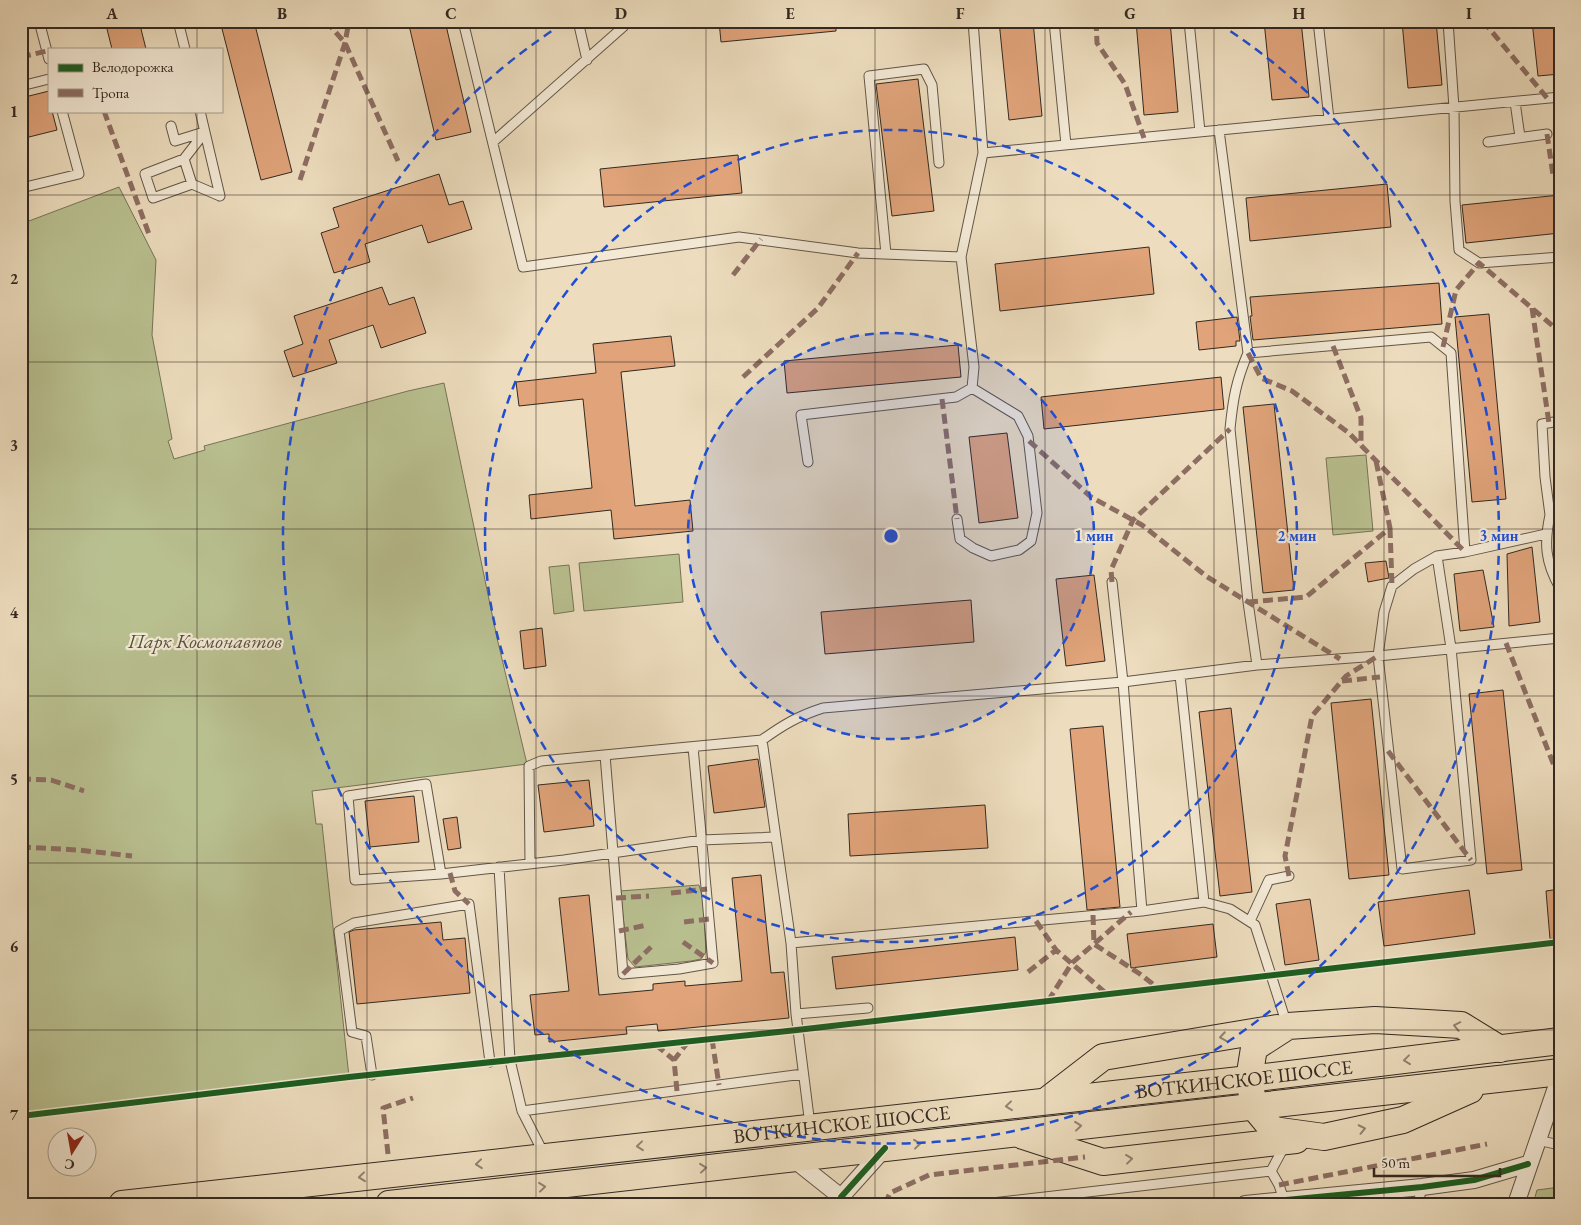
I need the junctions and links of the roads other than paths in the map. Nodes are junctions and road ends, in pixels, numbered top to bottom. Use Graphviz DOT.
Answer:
graph roads {
  1 [pos="40,21"];
  2 [pos="178,21"];
  3 [pos="463,21"];
  4 [pos="578,21"];
  5 [pos="626,21"];
  6 [pos="972,21"];
  7 [pos="1054,21"];
  8 [pos="1189,21"];
  9 [pos="1318,21"];
  10 [pos="1448,21"];
  11 [pos="185,48"];
  12 [pos="48,55"];
  13 [pos="587,60"];
  14 [pos="48,79"];
  15 [pos="21,86"];
  16 [pos="1560,97"];
  17 [pos="1515,102"];
  18 [pos="1454,108"];
  19 [pos="62,112"];
  20 [pos="200,112"];
  21 [pos="1329,119"];
  22 [pos="171,126"];
  23 [pos="1219,130"];
  24 [pos="205,132"];
  25 [pos="1200,132"];
  26 [pos="1547,134"];
  27 [pos="1520,137"];
  28 [pos="493,142"];
  29 [pos="1488,142"];
  30 [pos="1066,145"];
  31 [pos="983,154"];
  32 [pos="184,159"];
  33 [pos="939,163"];
  34 [pos="192,184"];
  35 [pos="21,188"];
  36 [pos="886,254"];
  37 [pos="961,257"];
  38 [pos="1560,257"];
  39 [pos="1248,354"];
  40 [pos="972,388"];
  41 [pos="1560,421"];
  42 [pos="808,462"];
  43 [pos="1560,513"];
  44 [pos="1550,515"];
  45 [pos="957,519"];
  46 [pos="1546,534"];
  47 [pos="1466,552"];
  48 [pos="1437,556"];
  49 [pos="1112,582"];
  50 [pos="1560,588"];
  51 [pos="1560,638"];
  52 [pos="1451,648"];
  53 [pos="1378,656"];
  54 [pos="1258,665"];
  55 [pos="1180,676"];
  56 [pos="1123,682"];
  57 [pos="762,740"];
  58 [pos="693,747"];
  59 [pos="605,755"];
  60 [pos="775,837"];
  61 [pos="702,840"];
  62 [pos="613,853"];
  63 [pos="530,864"];
  64 [pos="500,867"];
  65 [pos="441,874"];
  66 [pos="1289,876"];
  67 [pos="1204,902"];
  68 [pos="1142,911"];
  69 [pos="1250,921"];
  70 [pos="791,943"];
  71 [pos="868,1008"];
  72 [pos="796,1014"];
  73 [pos="1288,1026"];
  74 [pos="1560,1041"];
  75 [pos="1500,1048"];
  76 [pos="490,1062"];
  77 [pos="803,1074"];
  78 [pos="1560,1074"];
  79 [pos="372,1075"];
  80 [pos="1249,1079"];
  81 [pos="1493,1080"];
  82 [pos="1046,1102"];
  83 [pos="1254,1107"];
  84 [pos="522,1111"];
  85 [pos="810,1128"];
  86 [pos="1015,1133"];
  87 [pos="1324,1137"];
  88 [pos="1537,1140"];
  89 [pos="1288,1141"];
  90 [pos="1560,1145"];
  91 [pos="885,1148"];
  92 [pos="545,1157"];
  93 [pos="792,1158"];
  94 [pos="1528,1164"];
  95 [pos="1271,1171"];
  96 [pos="1422,1187"];
  97 [pos="1341,1199"];
  98 [pos="841,1200"];
  99 [pos="1284,1200"];
  100 [pos="122,1204"];
  101 [pos="389,1204"];
  102 [pos="983,1204"];
  103 [pos="1245,1204"];
  104 [pos="1418,1204"];
  105 [pos="1516,1204"];
  1 -- 12 [label="lane"];
  2 -- 11 [label="lane"];
  3 -- 28 [label="lane"];
  4 -- 13 [label="lane"];
  5 -- 13 [label="lane"];
  6 -- 31 [label="lane"];
  7 -- 30 [label="lane"];
  8 -- 25 [label="lane"];
  9 -- 21 [label="lane"];
  10 -- 18 [label="lane"];
  13 -- 28 [label="lane"];
  14 -- 15 [label="lane"];
  16 -- 17 [label="lane"];
  17 -- 18 [label="lane"];
  17 -- 27 [label="lane"];
  18 -- 21 [label="lane"];
  18 -- 38 [label="lane"];
  19 -- 35 [label="lane"];
  20 -- 24 [label="lane"];
  21 -- 23 [label="lane"];
  22 -- 24 [label="lane"];
  23 -- 25 [label="lane"];
  23 -- 39 [label="lane"];
  24 -- 32 [label="lane"];
  24 -- 34 [label="lane"];
  25 -- 30 [label="lane"];
  26 -- 27 [label="lane"];
  27 -- 29 [label="lane"];
  28 -- 36 [label="lane"];
  30 -- 31 [label="lane"];
  31 -- 37 [label="lane"];
  32 -- 34 [label="lane"];
  32 -- 34 [label="lane"];
  33 -- 36 [label="lane"];
  36 -- 37 [label="lane"];
  37 -- 40 [label="lane"];
  39 -- 47 [label="lane"];
  39 -- 54 [label="lane"];
  40 -- 42 [label="lane"];
  40 -- 45 [label="lane"];
  41 -- 44 [label="lane"];
  43 -- 44 [label="lane"];
  44 -- 46 [label="lane"];
  46 -- 47 [label="lane"];
  46 -- 50 [label="lane"];
  47 -- 48 [label="lane"];
  48 -- 52 [label="lane"];
  48 -- 53 [label="lane"];
  49 -- 56 [label="lane"];
  51 -- 52 [label="lane"];
  52 -- 53 [label="lane"];
  52 -- 53 [label="lane"];
  53 -- 54 [label="lane"];
  54 -- 55 [label="lane"];
  55 -- 56 [label="lane"];
  55 -- 67 [label="lane"];
  56 -- 57 [label="lane"];
  56 -- 68 [label="lane"];
  57 -- 58 [label="lane"];
  57 -- 60 [label="lane"];
  58 -- 59 [label="lane"];
  58 -- 61 [label="lane"];
  59 -- 62 [label="lane"];
  59 -- 63 [label="lane"];
  60 -- 61 [label="lane"];
  60 -- 70 [label="lane"];
  61 -- 62 [label="lane"];
  61 -- 62 [label="lane"];
  62 -- 63 [label="lane"];
  63 -- 64 [label="lane"];
  64 -- 65 [label="lane"];
  64 -- 84 [label="lane"];
  65 -- 65 [label="lane"];
  66 -- 69 [label="lane"];
  67 -- 68 [label="lane"];
  67 -- 69 [label="lane"];
  68 -- 70 [label="lane"];
  69 -- 73 [label="lane"];
  70 -- 72 [label="lane"];
  71 -- 72 [label="lane"];
  72 -- 77 [label="lane"];
  75 -- 73 [label="main road, one-way"];
  73 -- 80 [label="main road"];
  73 -- 82 [label="main road, one-way"];
  74 -- 75 [label="main road, ВОТКИНСКОЕ ШОССЕ"];
  75 -- 80 [label="main road, ВОТКИНСКОЕ ШОССЕ, one-way"];
  76 -- 79 [label="lane"];
  77 -- 84 [label="lane"];
  77 -- 85 [label="lane"];
  78 -- 81 [label="main road, ВОТКИНСКОЕ ШОССЕ"];
  78 -- 88 [label="street"];
  80 -- 82 [label="main road, ВОТКИНСКОЕ ШОССЕ"];
  80 -- 83 [label="main road"];
  81 -- 83 [label="main road, ВОТКИНСКОЕ ШОССЕ"];
  87 -- 81 [label="main road, one-way"];
  82 -- 85 [label="main road, ВОТКИНСКОЕ ШОССЕ, one-way"];
  86 -- 83 [label="main road, ВОТКИНСКОЕ ШОССЕ, one-way"];
  83 -- 87 [label="main road"];
  84 -- 92 [label="lane"];
  85 -- 92 [label="main road, ВОТКИНСКОЕ ШОССЕ, one-way"];
  86 -- 89 [label="main road, one-way"];
  91 -- 86 [label="main road, ВОТКИНСКОЕ ШОССЕ, one-way"];
  87 -- 89 [label="main road"];
  88 -- 90 [label="lane"];
  88 -- 94 [label="street"];
  89 -- 95 [label="lane"];
  91 -- 93 [label="main road, ВОТКИНСКОЕ ШОССЕ"];
  91 -- 98 [label="street"];
  92 -- 100 [label="main road, ВОТКИНСКОЕ ШОССЕ, one-way"];
  93 -- 98 [label="street"];
  101 -- 93 [label="main road, ВОТКИНСКОЕ ШОССЕ, one-way"];
  94 -- 96 [label="street"];
  94 -- 105 [label="street"];
  95 -- 99 [label="lane"];
  95 -- 102 [label="lane"];
  96 -- 97 [label="street"];
  96 -- 104 [label="lane"];
  97 -- 99 [label="street"];
  99 -- 103 [label="street"];
}
